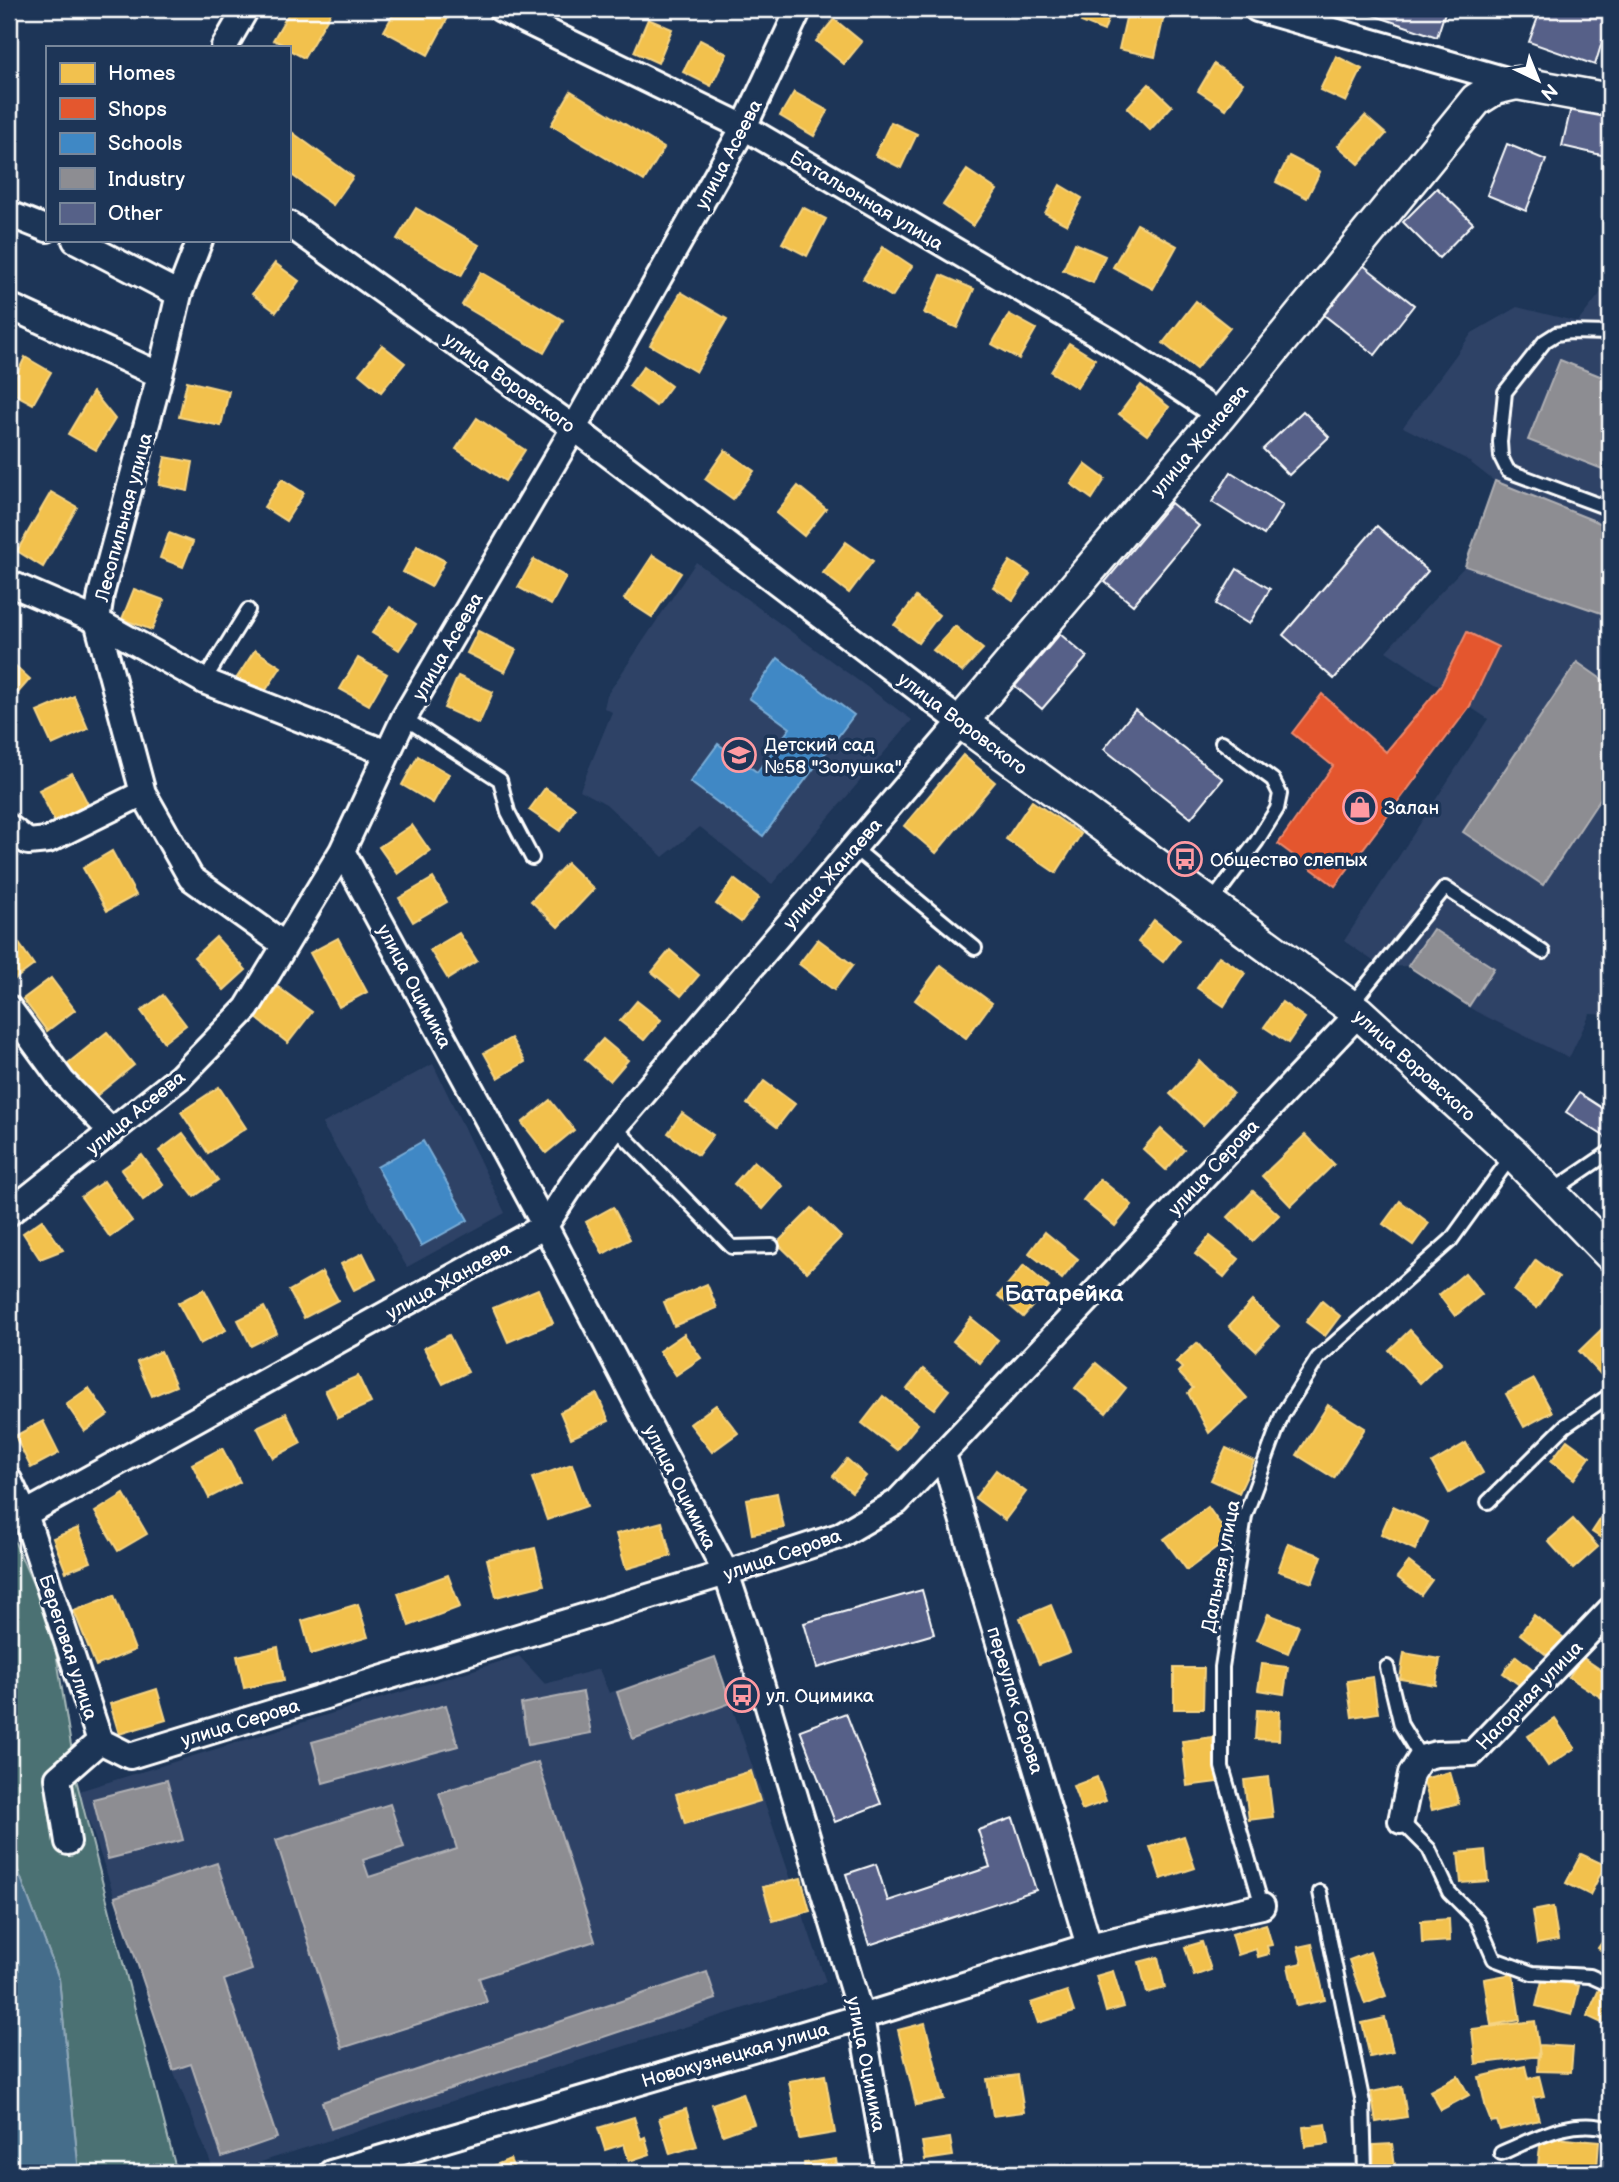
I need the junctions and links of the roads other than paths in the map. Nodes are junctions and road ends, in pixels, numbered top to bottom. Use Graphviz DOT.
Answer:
graph roads {
  1 [pos="246,9"];
  2 [pos="501,9"];
  3 [pos="799,9"];
  4 [pos="1256,9"];
  5 [pos="225,46"];
  6 [pos="1517,83"];
  7 [pos="1610,100"];
  8 [pos="744,127"];
  9 [pos="9,214"];
  10 [pos="290,225"];
  11 [pos="46,229"];
  12 [pos="79,242"];
  13 [pos="199,242"];
  14 [pos="179,294"];
  15 [pos="9,306"];
  16 [pos="1610,333"];
  17 [pos="160,375"];
  18 [pos="1220,415"];
  19 [pos="574,428"];
  20 [pos="1610,509"];
  21 [pos="9,583"];
  22 [pos="248,610"];
  23 [pos="97,621"];
  24 [pos="204,681"];
  25 [pos="404,718"];
  26 [pos="961,722"];
  27 [pos="1222,743"];
  28 [pos="387,753"];
  29 [pos="144,793"];
  30 [pos="9,827"];
  31 [pos="854,848"];
  32 [pos="342,851"];
  33 [pos="532,858"];
  34 [pos="1210,904"];
  35 [pos="285,945"];
  36 [pos="975,948"];
  37 [pos="1543,952"];
  38 [pos="9,1008"];
  39 [pos="1354,1010"];
  40 [pos="615,1127"];
  41 [pos="112,1132"];
  42 [pos="1610,1152"];
  43 [pos="1513,1154"];
  44 [pos="1550,1192"];
  45 [pos="9,1213"];
  46 [pos="545,1226"];
  47 [pos="772,1245"];
  48 [pos="1610,1254"];
  49 [pos="1610,1395"];
  50 [pos="943,1454"];
  51 [pos="9,1480"];
  52 [pos="1488,1502"];
  53 [pos="24,1514"];
  54 [pos="726,1573"];
  55 [pos="1610,1610"];
  56 [pos="1387,1667"];
  57 [pos="100,1741"];
  58 [pos="1420,1758"];
  59 [pos="1401,1822"];
  60 [pos="68,1842"];
  61 [pos="1320,1892"];
  62 [pos="1262,1906"];
  63 [pos="1089,1946"];
  64 [pos="1610,1985"];
  65 [pos="861,2017"];
  66 [pos="1610,2129"];
  67 [pos="1501,2153"];
  68 [pos="331,2173"];
  69 [pos="888,2173"];
  70 [pos="1365,2173"];
  1 -- 5 [label="street"];
  2 -- 8 [label="street, Батальонная улица"];
  3 -- 8 [label="street, улица Асеева"];
  4 -- 6 [label="street"];
  6 -- 7 [label="street"];
  6 -- 18 [label="street, улица Жанаева"];
  8 -- 18 [label="street, Батальонная улица"];
  8 -- 19 [label="street, улица Асеева"];
  9 -- 11 [label="street"];
  10 -- 19 [label="street, улица Воровского"];
  12 -- 14 [label="street"];
  13 -- 14 [label="street, Лесопильная улица"];
  14 -- 17 [label="street, Лесопильная улица"];
  15 -- 17 [label="street"];
  16 -- 20 [label="lane"];
  17 -- 23 [label="street, Лесопильная улица"];
  18 -- 26 [label="street, улица Жанаева"];
  19 -- 25 [label="street, улица Асеева"];
  19 -- 26 [label="street, улица Воровского"];
  21 -- 23 [label="street"];
  22 -- 24 [label="lane"];
  23 -- 24 [label="street"];
  23 -- 29 [label="street, Лесопильная улица"];
  24 -- 28 [label="street"];
  25 -- 28 [label="street, улица Асеева"];
  25 -- 33 [label="lane"];
  26 -- 31 [label="street, улица Жанаева"];
  26 -- 34 [label="street, улица Воровского"];
  27 -- 34 [label="lane"];
  28 -- 32 [label="street, улица Асеева"];
  29 -- 30 [label="street"];
  29 -- 35 [label="street, Лесопильная улица"];
  31 -- 36 [label="lane"];
  31 -- 40 [label="street, улица Жанаева"];
  32 -- 35 [label="street, улица Асеева"];
  32 -- 46 [label="street, улица Оцимика"];
  34 -- 39 [label="street, улица Воровского"];
  35 -- 41 [label="street, улица Асеева"];
  37 -- 39 [label="lane"];
  38 -- 41 [label="street"];
  39 -- 43 [label="street, улица Воровского"];
  39 -- 50 [label="street, улица Серова"];
  40 -- 46 [label="street, улица Жанаева"];
  40 -- 47 [label="lane"];
  41 -- 45 [label="street, улица Асеева"];
  42 -- 44 [label="lane"];
  43 -- 44 [label="street, улица Воровского"];
  43 -- 62 [label="lane, Дальняя улица"];
  44 -- 48 [label="street, улица Воровского"];
  46 -- 53 [label="street, улица Жанаева"];
  46 -- 54 [label="street, улица Оцимика"];
  49 -- 52 [label="lane"];
  50 -- 54 [label="street, улица Серова"];
  50 -- 63 [label="street, переулок Серова"];
  51 -- 53 [label="street, Береговая улица"];
  53 -- 57 [label="street, Береговая улица"];
  54 -- 57 [label="street, улица Серова"];
  54 -- 65 [label="street, улица Оцимика"];
  55 -- 58 [label="street, Нагорная улица"];
  56 -- 58 [label="lane"];
  57 -- 60 [label="street, Береговая улица"];
  58 -- 59 [label="street"];
  59 -- 64 [label="lane"];
  61 -- 70 [label="lane"];
  62 -- 63 [label="street, Новокузнецкая улица"];
  63 -- 65 [label="street, Новокузнецкая улица"];
  65 -- 68 [label="street, Новокузнецкая улица"];
  65 -- 69 [label="street, улица Оцимика"];
  66 -- 67 [label="lane"];
}
